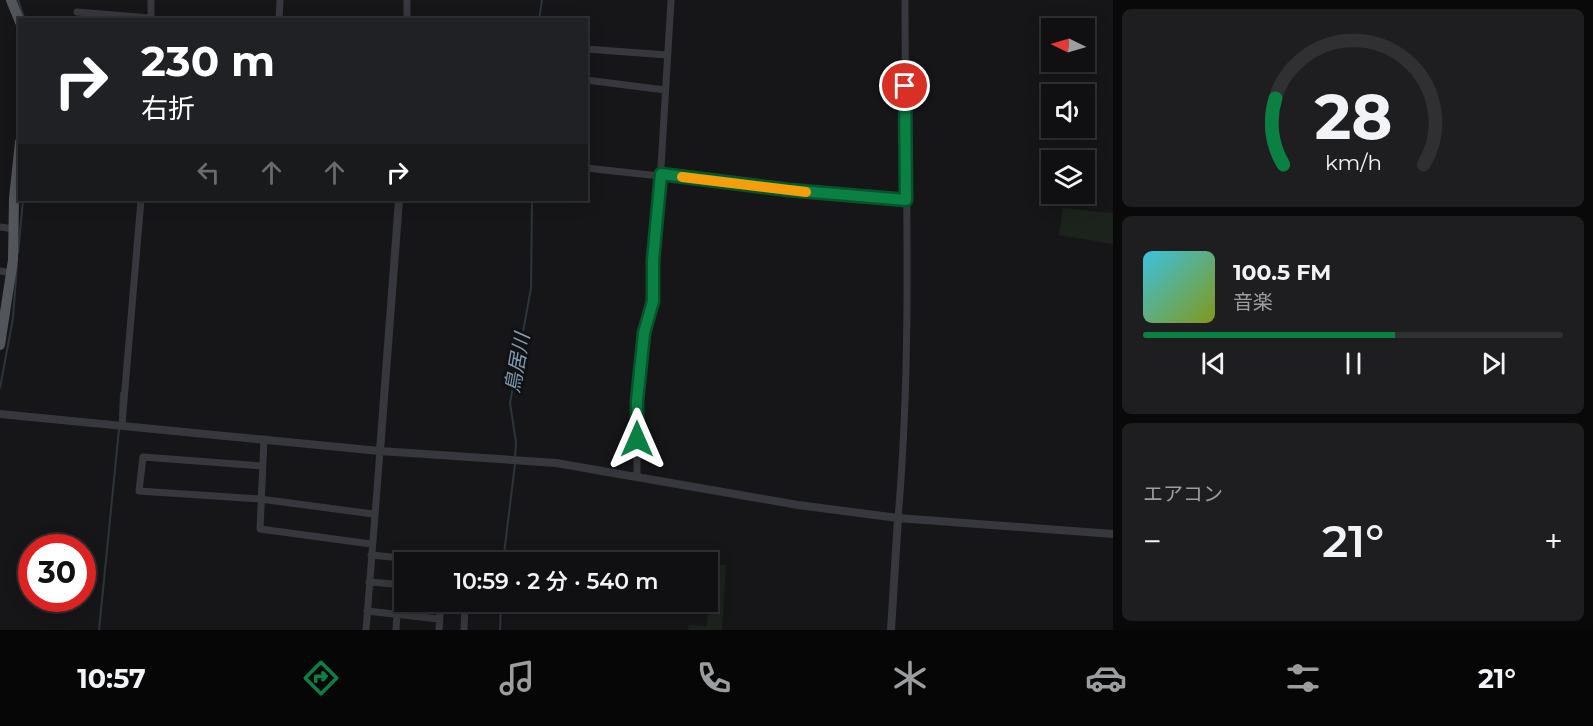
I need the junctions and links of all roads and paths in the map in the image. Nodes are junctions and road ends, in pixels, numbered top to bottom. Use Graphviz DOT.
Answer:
graph roads {
  1 [pos="11,0"];
  2 [pos="152,0"];
  3 [pos="280,0"];
  4 [pos="407,0"];
  5 [pos="671,0"];
  6 [pos="905,0"];
  7 [pos="77,12"];
  8 [pos="18,18"];
  9 [pos="140,18"];
  10 [pos="151,18"];
  11 [pos="279,18"];
  12 [pos="406,18"];
  13 [pos="588,48"];
  14 [pos="667,55"];
  15 [pos="588,80"];
  16 [pos="665,90"];
  17 [pos="18,161"];
  18 [pos="588,168"];
  19 [pos="661,174"];
  20 [pos="906,200"];
  21 [pos="141,201"];
  22 [pos="399,201"];
  23 [pos="0,227"];
  24 [pos="14,228"];
  25 [pos="0,271"];
  26 [pos="12,273"];
  27 [pos="3,304"];
  28 [pos="0,345"];
  29 [pos="0,414"];
  30 [pos="122,424"];
  31 [pos="264,440"];
  32 [pos="380,451"];
  33 [pos="262,466"];
  34 [pos="638,477"];
  35 [pos="260,500"];
  36 [pos="373,514"];
  37 [pos="898,518"];
  38 [pos="1113,534"];
  39 [pos="371,544"];
  40 [pos="371,555"];
  41 [pos="394,557"];
  42 [pos="369,582"];
  43 [pos="394,584"];
  44 [pos="367,611"];
  45 [pos="440,612"];
  46 [pos="465,612"];
  47 [pos="397,614"];
  48 [pos="439,619"];
  49 [pos="366,630"];
  50 [pos="396,630"];
  51 [pos="439,630"];
  52 [pos="464,630"];
  53 [pos="891,630"];
  1 -- 8 [label="main road"];
  2 -- 10 [label="street"];
  3 -- 11 [label="street"];
  4 -- 12 [label="street"];
  5 -- 14 [label="street"];
  6 -- 20 [label="street"];
  7 -- 9 [label="street"];
  13 -- 14 [label="street"];
  14 -- 16 [label="street"];
  15 -- 16 [label="street"];
  16 -- 19 [label="street"];
  17 -- 24 [label="main road"];
  18 -- 19 [label="street"];
  19 -- 20 [label="street"];
  19 -- 34 [label="street"];
  20 -- 37 [label="street"];
  21 -- 30 [label="street"];
  22 -- 32 [label="street"];
  23 -- 24 [label="street"];
  24 -- 26 [label="main road"];
  25 -- 26 [label="street"];
  26 -- 27 [label="main road"];
  27 -- 28 [label="main road"];
  29 -- 30 [label="street"];
  30 -- 31 [label="street"];
  31 -- 32 [label="street"];
  31 -- 33 [label="street"];
  32 -- 34 [label="street"];
  32 -- 36 [label="street"];
  33 -- 35 [label="street"];
  33 -- 35 [label="street"];
  34 -- 37 [label="street"];
  35 -- 36 [label="street"];
  35 -- 39 [label="street"];
  36 -- 39 [label="street"];
  37 -- 38 [label="street"];
  37 -- 53 [label="street"];
  39 -- 40 [label="street"];
  40 -- 41 [label="street"];
  40 -- 42 [label="street"];
  42 -- 43 [label="street"];
  42 -- 44 [label="street"];
  44 -- 47 [label="street"];
  44 -- 49 [label="street"];
  45 -- 48 [label="street"];
  46 -- 52 [label="street"];
  47 -- 48 [label="street"];
  47 -- 50 [label="street"];
  48 -- 51 [label="street"];
}
